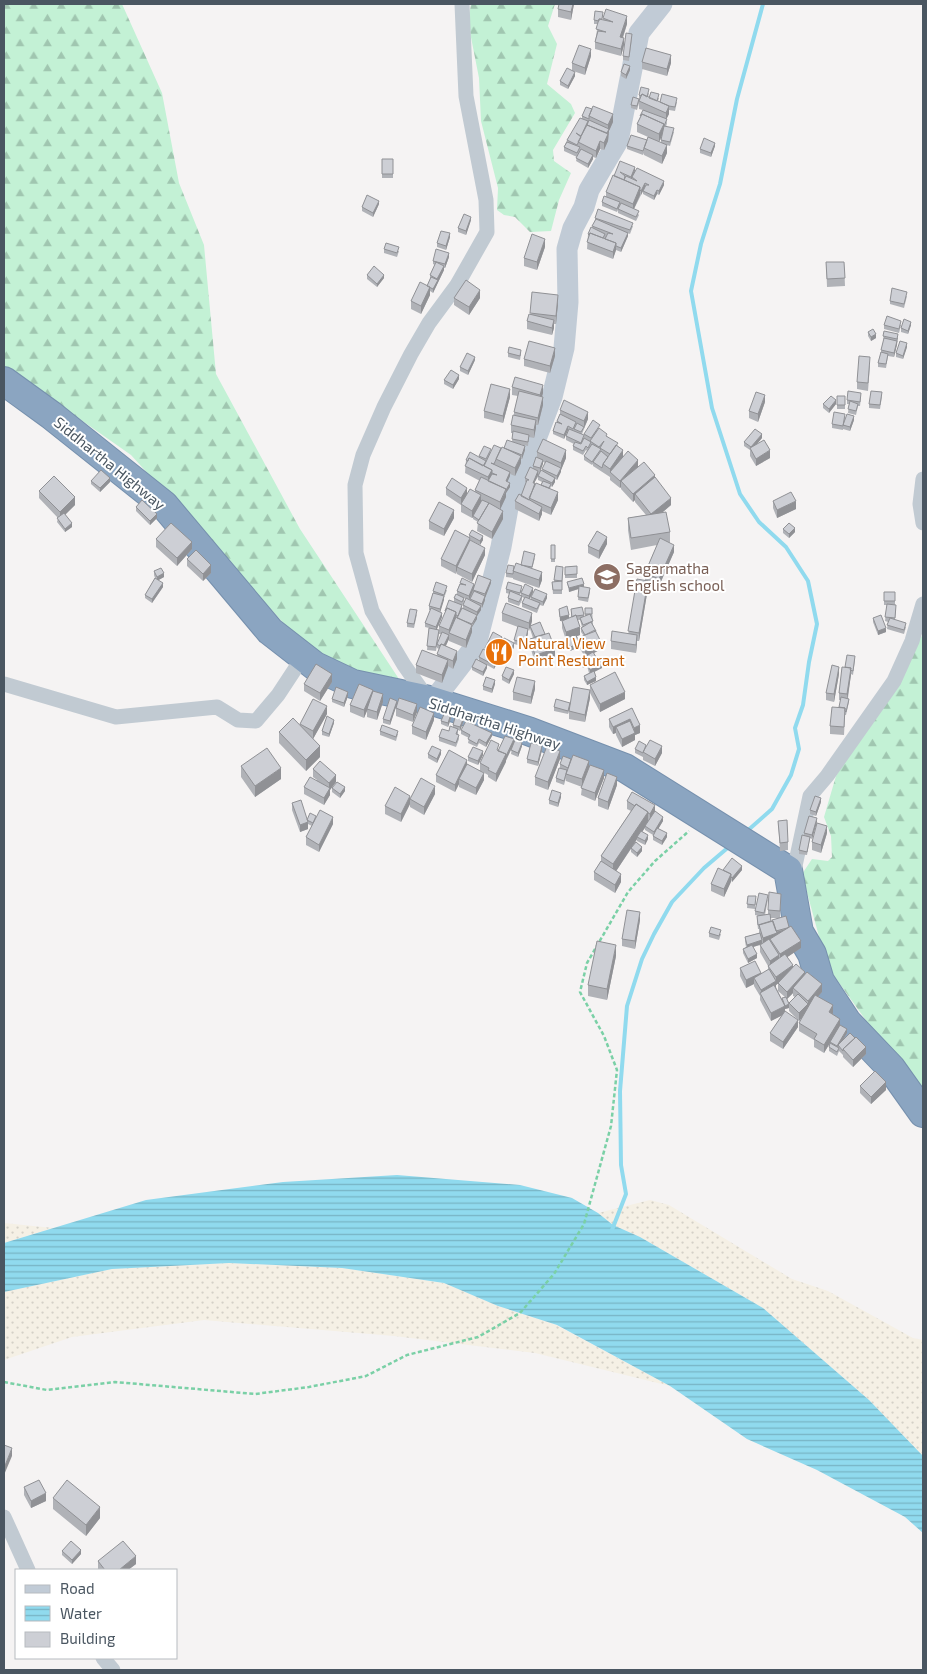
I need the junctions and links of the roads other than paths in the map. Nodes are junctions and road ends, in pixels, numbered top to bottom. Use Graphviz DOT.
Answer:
graph roads {
  1 [pos="462,4"];
  2 [pos="662,4"];
  3 [pos="4,381"];
  4 [pos="923,479"];
  5 [pos="923,524"];
  6 [pos="923,604"];
  7 [pos="303,657"];
  8 [pos="4,684"];
  9 [pos="431,701"];
  10 [pos="790,877"];
  11 [pos="923,1113"];
  12 [pos="4,1517"];
  13 [pos="28,1569"];
  14 [pos="104,1659"];
  15 [pos="113,1670"];
  1 -- 9 [label="street"];
  2 -- 9 [label="street"];
  3 -- 7 [label="highway, Siddhartha Highway"];
  4 -- 5 [label="street"];
  6 -- 10 [label="street"];
  7 -- 8 [label="street"];
  7 -- 9 [label="highway, Siddhartha Highway"];
  9 -- 10 [label="highway, Siddhartha Highway"];
  10 -- 11 [label="highway"];
  12 -- 13 [label="street"];
  14 -- 15 [label="street"];
}
